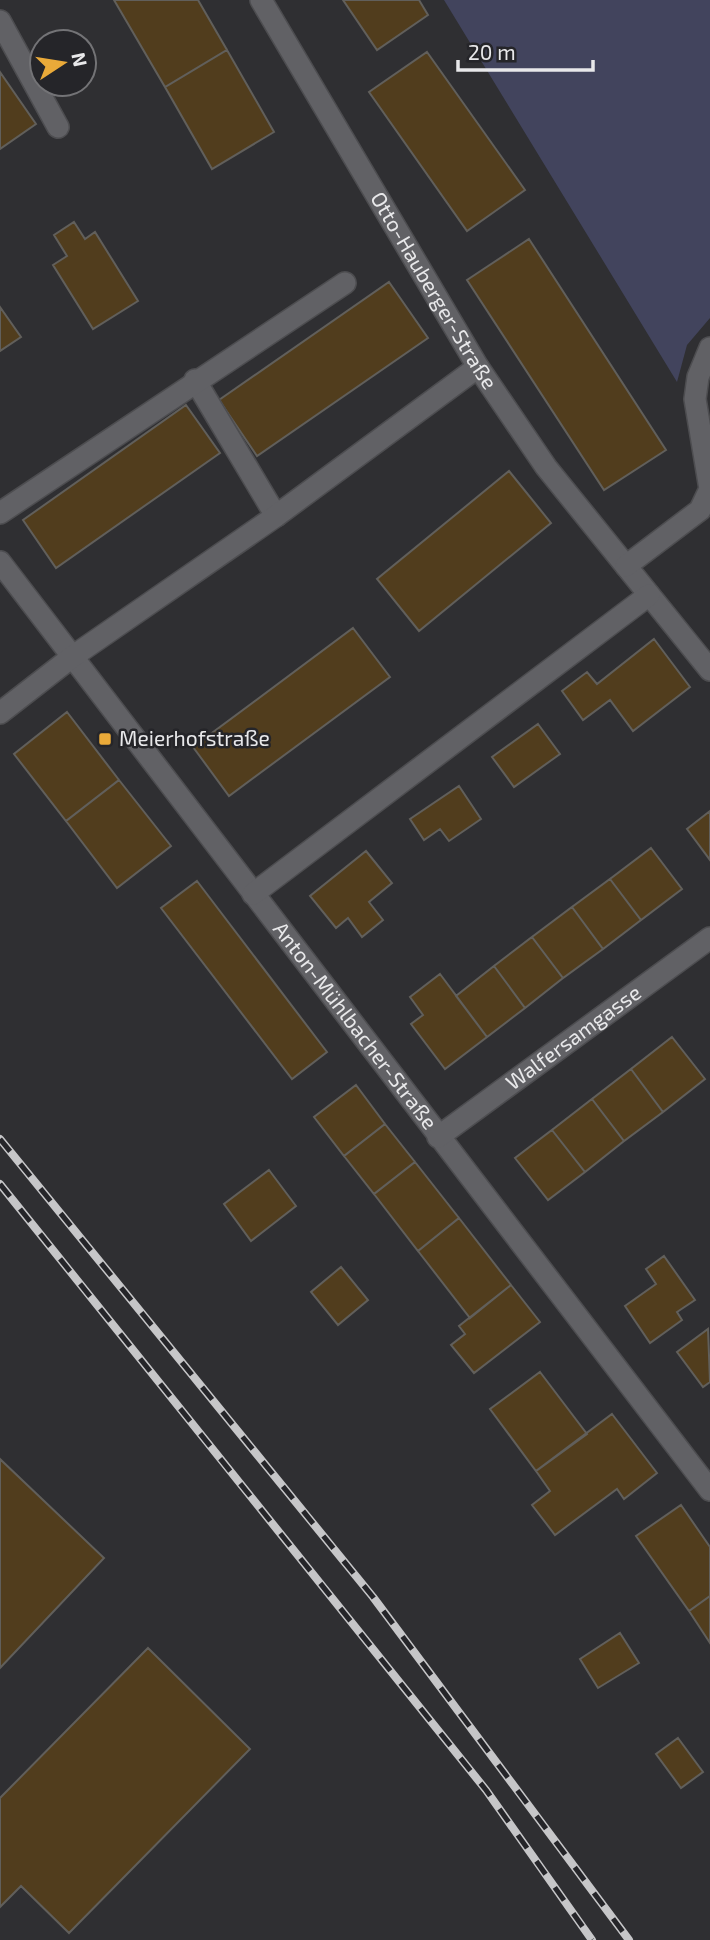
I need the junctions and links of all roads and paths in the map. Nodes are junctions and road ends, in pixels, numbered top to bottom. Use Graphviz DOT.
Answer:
graph roads {
  1 [pos="261,0"];
  2 [pos="0,21"];
  3 [pos="58,127"];
  4 [pos="345,283"];
  5 [pos="710,348"];
  6 [pos="478,367"];
  7 [pos="195,380"];
  8 [pos="0,513"];
  9 [pos="276,516"];
  10 [pos="0,562"];
  11 [pos="626,566"];
  12 [pos="649,595"];
  13 [pos="72,657"];
  14 [pos="710,670"];
  15 [pos="0,713"];
  16 [pos="253,894"];
  17 [pos="710,938"];
  18 [pos="438,1137"];
  19 [pos="710,1490"];
  1 -- 6 [label="street, Otto-Hauberger-Straße"];
  2 -- 3 [label="street"];
  4 -- 7 [label="street"];
  5 -- 11 [label="street"];
  6 -- 9 [label="street"];
  6 -- 11 [label="street, Otto-Hauberger-Straße"];
  7 -- 8 [label="street"];
  7 -- 9 [label="street"];
  9 -- 13 [label="street"];
  10 -- 13 [label="street, Anton-Mühlbacher-Straße"];
  11 -- 12 [label="street, Otto-Hauberger-Straße"];
  12 -- 14 [label="street, Otto-Hauberger-Straße"];
  12 -- 16 [label="street"];
  13 -- 15 [label="street"];
  13 -- 16 [label="street, Anton-Mühlbacher-Straße"];
  16 -- 18 [label="street, Anton-Mühlbacher-Straße"];
  17 -- 18 [label="street, Walfersamgasse"];
  18 -- 19 [label="street, Anton-Mühlbacher-Straße"];
}
